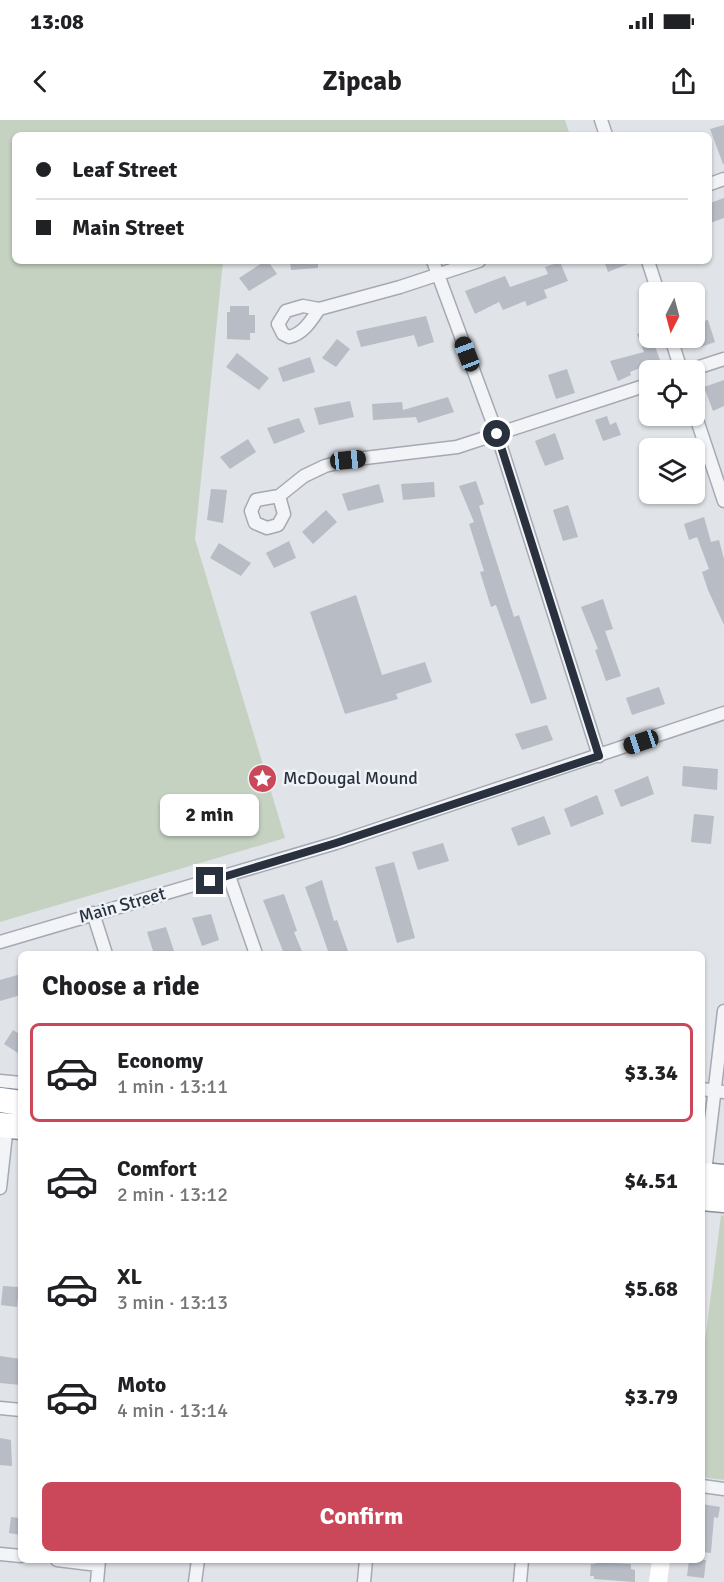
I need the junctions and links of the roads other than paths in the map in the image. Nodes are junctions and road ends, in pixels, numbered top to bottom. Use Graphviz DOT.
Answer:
graph roads {
  1 [pos="434,264"];
  2 [pos="470,264"];
  3 [pos="649,264"];
  4 [pos="437,275"];
  5 [pos="655,282"];
  6 [pos="319,309"];
  7 [pos="724,359"];
  8 [pos="705,365"];
  9 [pos="639,388"];
  10 [pos="699,426"];
  11 [pos="497,434"];
  12 [pos="279,496"];
  13 [pos="724,501"];
  14 [pos="724,712"];
  15 [pos="599,756"];
  16 [pos="229,876"];
  17 [pos="93,913"];
  18 [pos="0,942"];
  19 [pos="105,951"];
  20 [pos="255,951"];
  21 [pos="724,1011"];
  22 [pos="0,1081"];
  23 [pos="18,1083"];
  24 [pos="714,1090"];
  25 [pos="0,1100"];
  26 [pos="18,1103"];
  27 [pos="9,1126"];
  28 [pos="706,1187"];
  29 [pos="0,1188"];
  30 [pos="724,1200"];
  31 [pos="0,1408"];
  32 [pos="18,1410"];
  33 [pos="705,1486"];
  34 [pos="724,1489"];
  35 [pos="0,1554"];
  36 [pos="18,1556"];
  37 [pos="99,1563"];
  38 [pos="198,1563"];
  39 [pos="366,1563"];
  40 [pos="522,1563"];
  41 [pos="661,1563"];
  42 [pos="96,1582"];
  43 [pos="195,1582"];
  44 [pos="364,1582"];
  45 [pos="520,1582"];
  46 [pos="658,1582"];
  1 -- 4 [label="street"];
  2 -- 4 [label="street"];
  3 -- 5 [label="street"];
  4 -- 6 [label="street"];
  4 -- 11 [label="street"];
  7 -- 8 [label="street"];
  9 -- 11 [label="street"];
  10 -- 13 [label="street"];
  11 -- 12 [label="street"];
  11 -- 15 [label="street"];
  14 -- 15 [label="street, Main Street"];
  15 -- 16 [label="street, Main Street"];
  16 -- 17 [label="street, Main Street"];
  16 -- 20 [label="street"];
  17 -- 18 [label="street, Main Street"];
  17 -- 19 [label="street"];
  21 -- 24 [label="street"];
  22 -- 23 [label="street"];
  24 -- 28 [label="street"];
  25 -- 26 [label="highway"];
  27 -- 29 [label="street"];
  28 -- 30 [label="highway"];
  31 -- 32 [label="street"];
  33 -- 34 [label="street"];
  35 -- 36 [label="street"];
  37 -- 42 [label="street"];
  38 -- 43 [label="street"];
  39 -- 44 [label="street"];
  40 -- 45 [label="street"];
  41 -- 46 [label="street"];
}
